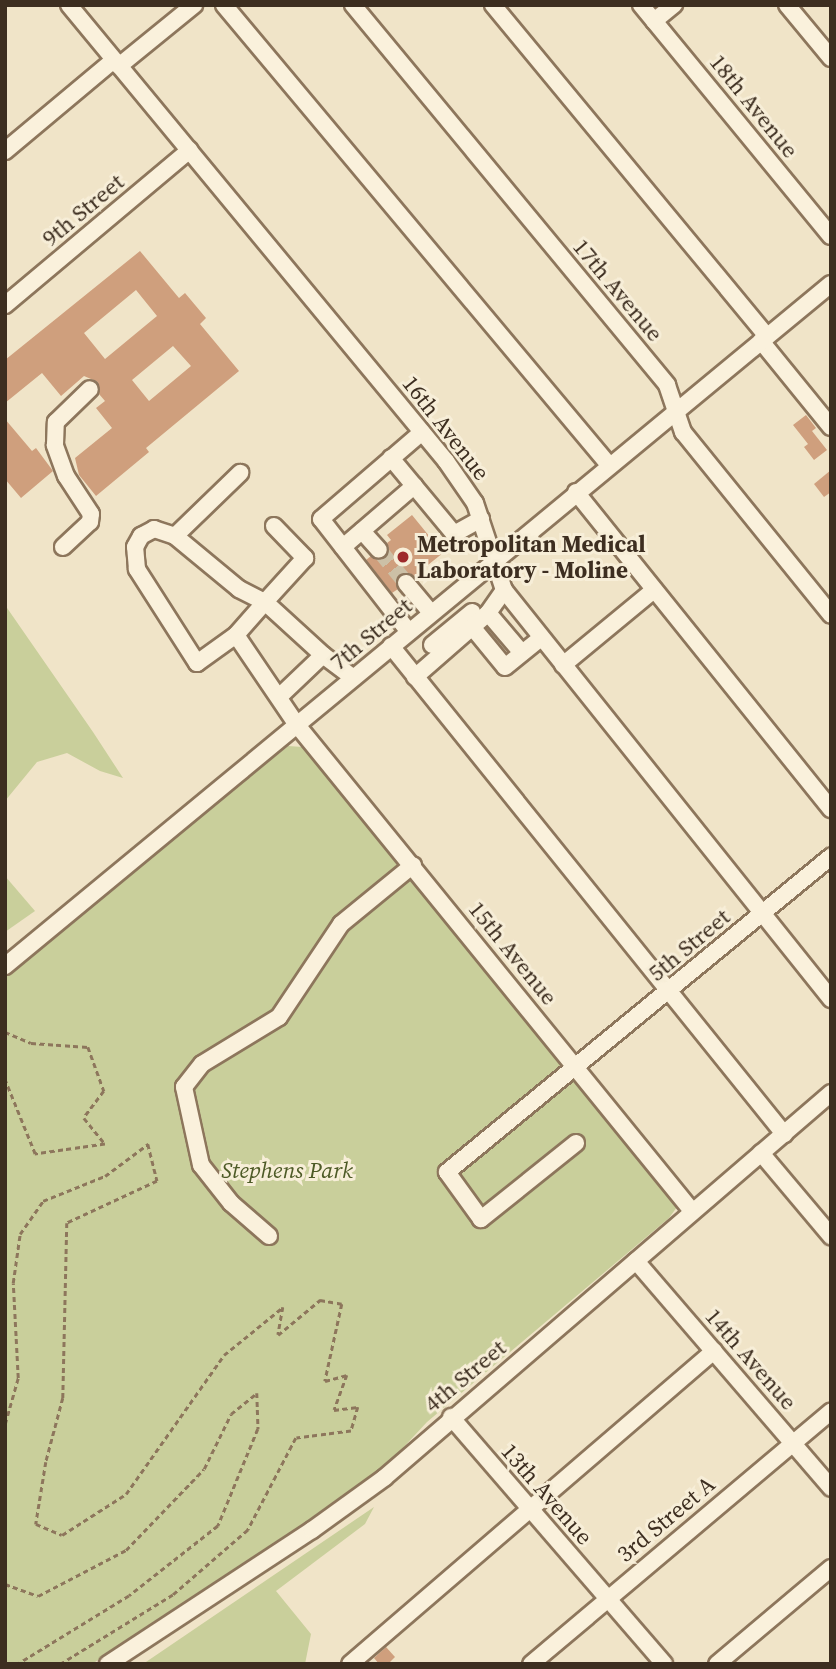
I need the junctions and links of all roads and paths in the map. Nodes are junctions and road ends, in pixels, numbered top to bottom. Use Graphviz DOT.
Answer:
graph roads {
  1 [pos="69,5"];
  2 [pos="194,5"];
  3 [pos="224,5"];
  4 [pos="353,5"];
  5 [pos="493,5"];
  6 [pos="641,5"];
  7 [pos="674,5"];
  8 [pos="787,5"];
  9 [pos="654,21"];
  10 [pos="831,58"];
  11 [pos="117,63"];
  12 [pos="190,150"];
  13 [pos="5,151"];
  14 [pos="831,236"];
  15 [pos="831,284"];
  16 [pos="5,305"];
  17 [pos="764,339"];
  18 [pos="90,389"];
  19 [pos="676,410"];
  20 [pos="831,427"];
  21 [pos="422,432"];
  22 [pos="391,458"];
  23 [pos="609,466"];
  24 [pos="240,473"];
  25 [pos="414,486"];
  26 [pos="576,492"];
  27 [pos="481,519"];
  28 [pos="274,526"];
  29 [pos="362,530"];
  30 [pos="175,536"];
  31 [pos="63,547"];
  32 [pos="343,547"];
  33 [pos="379,550"];
  34 [pos="494,560"];
  35 [pos="406,583"];
  36 [pos="504,590"];
  37 [pos="654,590"];
  38 [pos="455,592"];
  39 [pos="265,602"];
  40 [pos="431,613"];
  41 [pos="831,615"];
  42 [pos="478,619"];
  43 [pos="412,629"];
  44 [pos="236,635"];
  45 [pos="541,638"];
  46 [pos="391,646"];
  47 [pos="436,650"];
  48 [pos="323,655"];
  49 [pos="563,666"];
  50 [pos="415,677"];
  51 [pos="353,678"];
  52 [pos="280,696"];
  53 [pos="297,725"];
  54 [pos="831,808"];
  55 [pos="831,857"];
  56 [pos="413,865"];
  57 [pos="763,913"];
  58 [pos="5,966"];
  59 [pos="669,991"];
  60 [pos="831,999"];
  61 [pos="5,1032"];
  62 [pos="576,1068"];
  63 [pos="5,1080"];
  64 [pos="831,1093"];
  65 [pos="784,1133"];
  66 [pos="576,1143"];
  67 [pos="761,1153"];
  68 [pos="692,1211"];
  69 [pos="269,1236"];
  70 [pos="831,1237"];
  71 [pos="636,1261"];
  72 [pos="714,1351"];
  73 [pos="831,1411"];
  74 [pos="451,1417"];
  75 [pos="5,1424"];
  76 [pos="793,1443"];
  77 [pos="831,1488"];
  78 [pos="529,1509"];
  79 [pos="831,1568"];
  80 [pos="5,1584"];
  81 [pos="606,1599"];
  82 [pos="19,1664"];
  83 [pos="61,1664"];
  84 [pos="108,1664"];
  85 [pos="350,1664"];
  86 [pos="531,1664"];
  87 [pos="664,1664"];
  88 [pos="717,1664"];
  1 -- 11 [label="street, 16th Avenue"];
  2 -- 11 [label="street"];
  3 -- 23 [label="street"];
  4 -- 19 [label="street, 17th Avenue"];
  5 -- 17 [label="street"];
  6 -- 9 [label="street, 18th Avenue"];
  7 -- 9 [label="street"];
  8 -- 10 [label="street"];
  9 -- 14 [label="street, 18th Avenue"];
  11 -- 12 [label="street, 16th Avenue"];
  11 -- 13 [label="street"];
  12 -- 16 [label="street, 9th Street"];
  12 -- 21 [label="street, 16th Avenue"];
  15 -- 17 [label="street, 7th Street"];
  17 -- 19 [label="street, 7th Street"];
  17 -- 20 [label="street"];
  18 -- 31 [label="street"];
  19 -- 23 [label="street, 7th Street"];
  19 -- 41 [label="street, 17th Avenue"];
  21 -- 22 [label="street"];
  21 -- 27 [label="street, 16th Avenue"];
  22 -- 25 [label="street"];
  22 -- 32 [label="street"];
  23 -- 26 [label="street, 7th Street"];
  24 -- 30 [label="street"];
  25 -- 27 [label="street"];
  25 -- 29 [label="street"];
  26 -- 34 [label="street, 7th Street"];
  26 -- 37 [label="street"];
  27 -- 34 [label="street, 16th Avenue"];
  28 -- 39 [label="street"];
  29 -- 32 [label="street"];
  29 -- 33 [label="street"];
  30 -- 39 [label="street"];
  30 -- 44 [label="street"];
  32 -- 43 [label="street"];
  34 -- 36 [label="street, 16th Avenue"];
  34 -- 38 [label="street, 7th Street"];
  35 -- 40 [label="street"];
  36 -- 42 [label="street"];
  36 -- 45 [label="street, 16th Avenue"];
  37 -- 49 [label="street"];
  37 -- 54 [label="street"];
  38 -- 40 [label="street, 7th Street"];
  38 -- 42 [label="street"];
  39 -- 44 [label="street"];
  39 -- 48 [label="street"];
  40 -- 43 [label="street, 7th Street"];
  42 -- 45 [label="street"];
  42 -- 47 [label="street"];
  43 -- 46 [label="street, 7th Street"];
  43 -- 47 [label="street"];
  44 -- 52 [label="street, 15th Avenue"];
  45 -- 49 [label="street, 16th Avenue"];
  46 -- 50 [label="street"];
  46 -- 51 [label="street, 7th Street"];
  47 -- 50 [label="street"];
  48 -- 51 [label="street"];
  48 -- 52 [label="street"];
  49 -- 57 [label="street, 16th Avenue"];
  50 -- 59 [label="street"];
  51 -- 53 [label="street, 7th Street"];
  52 -- 53 [label="street, 15th Avenue"];
  53 -- 56 [label="street, 15th Avenue"];
  53 -- 58 [label="street, 7th Street"];
  55 -- 57 [label="street, 5th Street"];
  56 -- 62 [label="street, 15th Avenue"];
  56 -- 69 [label="street"];
  57 -- 59 [label="street, 5th Street"];
  57 -- 60 [label="street, 16th Avenue"];
  59 -- 62 [label="street, 5th Street"];
  59 -- 65 [label="street"];
  61 -- 63 [label="path"];
  62 -- 66 [label="street, 5th Street"];
  62 -- 68 [label="street, 15th Avenue"];
  64 -- 65 [label="street, 4th Street"];
  65 -- 67 [label="street, 4th Street"];
  67 -- 68 [label="street, 4th Street"];
  67 -- 70 [label="street"];
  68 -- 71 [label="street, 4th Street"];
  71 -- 72 [label="street, 14th Avenue"];
  71 -- 74 [label="street, 4th Street"];
  72 -- 76 [label="street, 14th Avenue"];
  72 -- 78 [label="street"];
  73 -- 76 [label="street, 3rd Street A"];
  74 -- 78 [label="street, 13th Avenue"];
  74 -- 84 [label="street, 4th Street"];
  75 -- 83 [label="path"];
  76 -- 77 [label="street, 14th Avenue"];
  76 -- 81 [label="street, 3rd Street A"];
  78 -- 81 [label="street, 13th Avenue"];
  78 -- 85 [label="street"];
  79 -- 88 [label="street"];
  80 -- 82 [label="path"];
  81 -- 86 [label="street, 3rd Street A"];
  81 -- 87 [label="street, 13th Avenue"];
}
